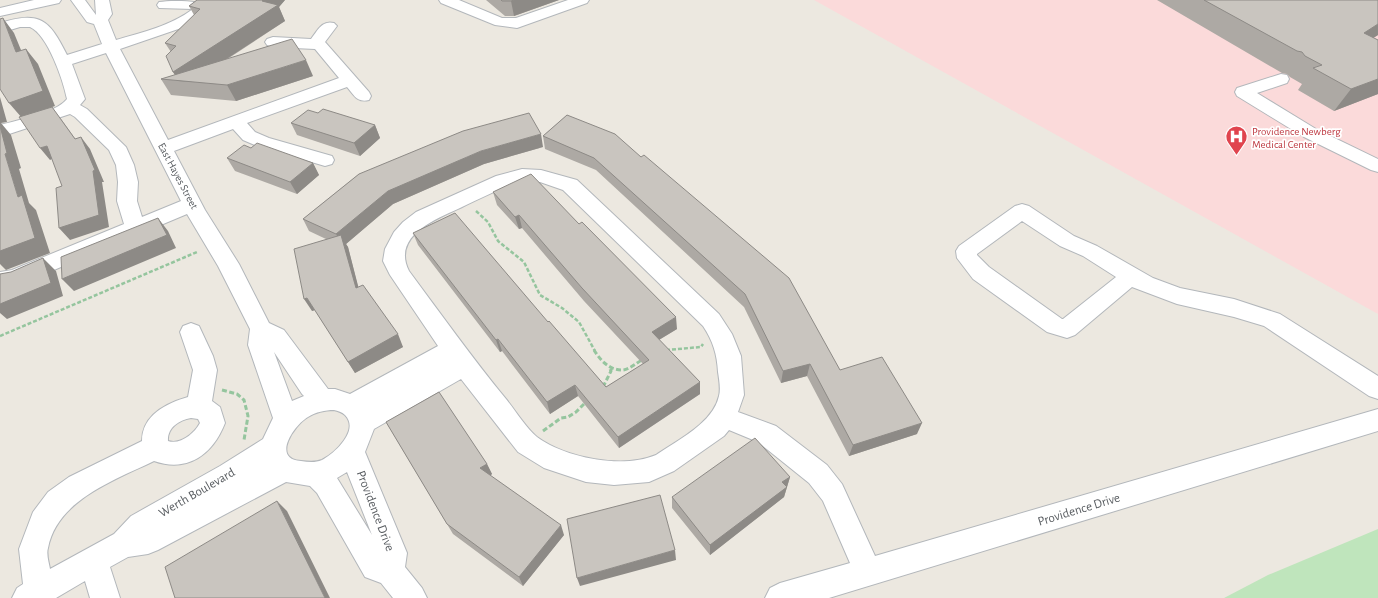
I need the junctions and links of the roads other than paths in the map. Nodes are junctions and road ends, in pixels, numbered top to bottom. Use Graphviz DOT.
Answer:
graph roads {
  1 [pos="24,0"];
  2 [pos="54,0"];
  3 [pos="59,0"];
  4 [pos="79,0"];
  5 [pos="102,0"];
  6 [pos="446,0"];
  7 [pos="582,0"];
  8 [pos="165,3"];
  9 [pos="0,8"];
  10 [pos="0,12"];
  11 [pos="100,20"];
  12 [pos="329,26"];
  13 [pos="0,28"];
  14 [pos="162,30"];
  15 [pos="273,42"];
  16 [pos="315,44"];
  17 [pos="111,46"];
  18 [pos="62,62"];
  19 [pos="1281,79"];
  20 [pos="350,80"];
  21 [pos="363,96"];
  22 [pos="70,107"];
  23 [pos="236,122"];
  24 [pos="0,131"];
  25 [pos="163,148"];
  26 [pos="325,160"];
  27 [pos="1378,166"];
  28 [pos="192,204"];
  29 [pos="135,227"];
  30 [pos="1131,276"];
  31 [pos="0,280"];
  32 [pos="261,329"];
  33 [pos="191,332"];
  34 [pos="459,357"];
  35 [pos="1378,388"];
  36 [pos="201,397"];
  37 [pos="322,400"];
  38 [pos="358,414"];
  39 [pos="724,417"];
  40 [pos="286,420"];
  41 [pos="1378,420"];
  42 [pos="274,446"];
  43 [pos="156,447"];
  44 [pos="352,451"];
  45 [pos="285,469"];
  46 [pos="314,474"];
  47 [pos="124,544"];
  48 [pos="94,561"];
  49 [pos="390,572"];
  50 [pos="868,572"];
  51 [pos="33,595"];
  52 [pos="105,598"];
  53 [pos="412,598"];
  54 [pos="780,598"];
  1 -- 9 [label="street"];
  2 -- 10 [label="street"];
  3 -- 4 [label="street"];
  4 -- 11 [label="street"];
  5 -- 11 [label="street"];
  6 -- 7 [label="street"];
  8 -- 14 [label="street"];
  8 -- 14 [label="street"];
  11 -- 17 [label="street, East Hayes Street"];
  12 -- 16 [label="street"];
  13 -- 18 [label="street"];
  14 -- 17 [label="street"];
  15 -- 16 [label="street"];
  16 -- 20 [label="street"];
  17 -- 18 [label="street"];
  17 -- 25 [label="street, East Hayes Street"];
  18 -- 22 [label="street"];
  19 -- 27 [label="street"];
  20 -- 21 [label="street"];
  20 -- 23 [label="street"];
  22 -- 24 [label="street"];
  22 -- 29 [label="street"];
  23 -- 25 [label="street"];
  23 -- 26 [label="street"];
  25 -- 28 [label="street, East Hayes Street"];
  28 -- 29 [label="street"];
  28 -- 32 [label="street, East Hayes Street"];
  29 -- 31 [label="street"];
  30 -- 30 [label="street"];
  30 -- 35 [label="street"];
  32 -- 37 [label="street"];
  32 -- 40 [label="street, East Hayes Street"];
  33 -- 36 [label="street"];
  34 -- 38 [label="street"];
  34 -- 39 [label="street"];
  34 -- 39 [label="street"];
  36 -- 43 [label="street"];
  36 -- 43 [label="street"];
  37 -- 38 [label="street"];
  37 -- 40 [label="street"];
  38 -- 44 [label="street"];
  39 -- 50 [label="street"];
  40 -- 42 [label="street"];
  41 -- 50 [label="street, Providence Drive"];
  42 -- 45 [label="street"];
  42 -- 47 [label="street, Werth Boulevard"];
  43 -- 51 [label="street"];
  44 -- 46 [label="street"];
  44 -- 49 [label="street, Providence Drive"];
  45 -- 46 [label="street"];
  45 -- 47 [label="street, Werth Boulevard"];
  46 -- 49 [label="street, Providence Drive"];
  47 -- 48 [label="street, Werth Boulevard"];
  48 -- 51 [label="street, Werth Boulevard"];
  48 -- 52 [label="street"];
  49 -- 53 [label="street, Providence Drive"];
  50 -- 54 [label="street, Providence Drive"];
}
